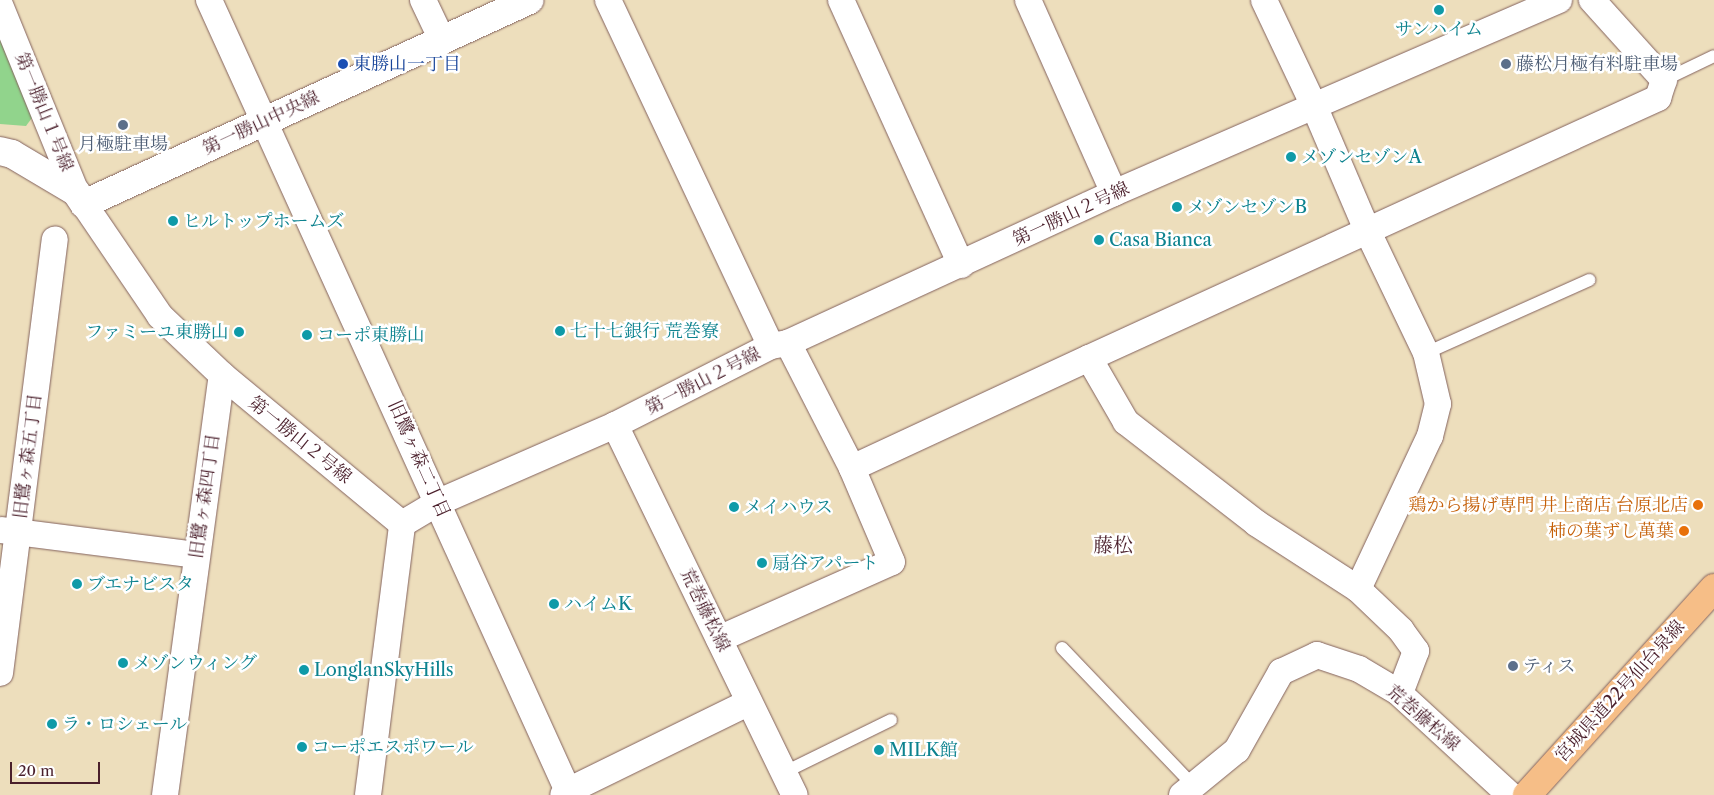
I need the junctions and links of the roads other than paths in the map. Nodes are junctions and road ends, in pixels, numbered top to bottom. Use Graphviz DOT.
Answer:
graph roads {
  1 [pos="209,0"];
  2 [pos="424,0"];
  3 [pos="529,0"];
  4 [pos="608,0"];
  5 [pos="841,0"];
  6 [pos="1028,0"];
  7 [pos="1264,0"];
  8 [pos="1559,0"];
  9 [pos="1592,0"];
  10 [pos="0,5"];
  11 [pos="442,40"];
  12 [pos="1714,56"];
  13 [pos="1664,80"];
  14 [pos="1314,106"];
  15 [pos="266,121"];
  16 [pos="0,151"];
  17 [pos="1114,193"];
  18 [pos="80,198"];
  19 [pos="1367,230"];
  20 [pos="55,239"];
  21 [pos="961,265"];
  22 [pos="1589,280"];
  23 [pos="780,344"];
  24 [pos="1426,353"];
  25 [pos="1089,358"];
  26 [pos="222,375"];
  27 [pos="615,425"];
  28 [pos="852,468"];
  29 [pos="439,502"];
  30 [pos="402,524"];
  31 [pos="9,531"];
  32 [pos="196,555"];
  33 [pos="1714,588"];
  34 [pos="1358,589"];
  35 [pos="719,639"];
  36 [pos="1062,648"];
  37 [pos="0,673"];
  38 [pos="1400,693"];
  39 [pos="748,704"];
  40 [pos="890,720"];
  41 [pos="790,784"];
  42 [pos="1188,791"];
  43 [pos="566,793"];
  44 [pos="165,795"];
  45 [pos="368,795"];
  46 [pos="1510,795"];
  47 [pos="1527,795"];
  1 -- 15 [label="street, 旧鷺ヶ森二丁目"];
  2 -- 11 [label="street"];
  3 -- 11 [label="street, 第一勝山中央線"];
  4 -- 23 [label="street"];
  5 -- 21 [label="street"];
  6 -- 17 [label="street"];
  7 -- 14 [label="street"];
  8 -- 14 [label="street, 第一勝山２号線"];
  9 -- 13 [label="street"];
  10 -- 18 [label="street, 第一勝山１号線"];
  11 -- 15 [label="street, 第一勝山中央線"];
  12 -- 13 [label="lane"];
  13 -- 19 [label="street"];
  14 -- 17 [label="street, 第一勝山２号線"];
  14 -- 19 [label="street"];
  15 -- 18 [label="street, 第一勝山中央線"];
  15 -- 29 [label="street, 旧鷺ヶ森二丁目"];
  16 -- 18 [label="street"];
  17 -- 21 [label="street, 第一勝山２号線"];
  18 -- 26 [label="street, 第一勝山２号線"];
  19 -- 24 [label="street"];
  19 -- 25 [label="street"];
  20 -- 31 [label="street, 旧鷺ヶ森五丁目"];
  21 -- 23 [label="street, 第一勝山２号線"];
  22 -- 24 [label="lane"];
  23 -- 27 [label="street, 第一勝山２号線"];
  23 -- 28 [label="street"];
  24 -- 34 [label="street"];
  25 -- 28 [label="street"];
  25 -- 34 [label="street"];
  26 -- 30 [label="street, 第一勝山２号線"];
  26 -- 32 [label="street, 旧鷺ヶ森四丁目"];
  27 -- 29 [label="street, 第一勝山２号線"];
  27 -- 35 [label="street, 荒巻藤松線"];
  28 -- 35 [label="street"];
  29 -- 30 [label="street, 第一勝山２号線"];
  29 -- 43 [label="street, 旧鷺ヶ森二丁目"];
  30 -- 45 [label="street"];
  31 -- 32 [label="street"];
  31 -- 37 [label="street, 旧鷺ヶ森五丁目"];
  32 -- 44 [label="street, 旧鷺ヶ森四丁目"];
  33 -- 47 [label="main road, 宮城県道22号仙台泉線"];
  34 -- 38 [label="street"];
  35 -- 39 [label="street, 荒巻藤松線"];
  36 -- 42 [label="lane"];
  38 -- 42 [label="street, 荒巻藤松線"];
  38 -- 46 [label="street, 荒巻藤松線"];
  39 -- 41 [label="street, 荒巻藤松線"];
  39 -- 43 [label="street"];
  40 -- 41 [label="lane"];
}
